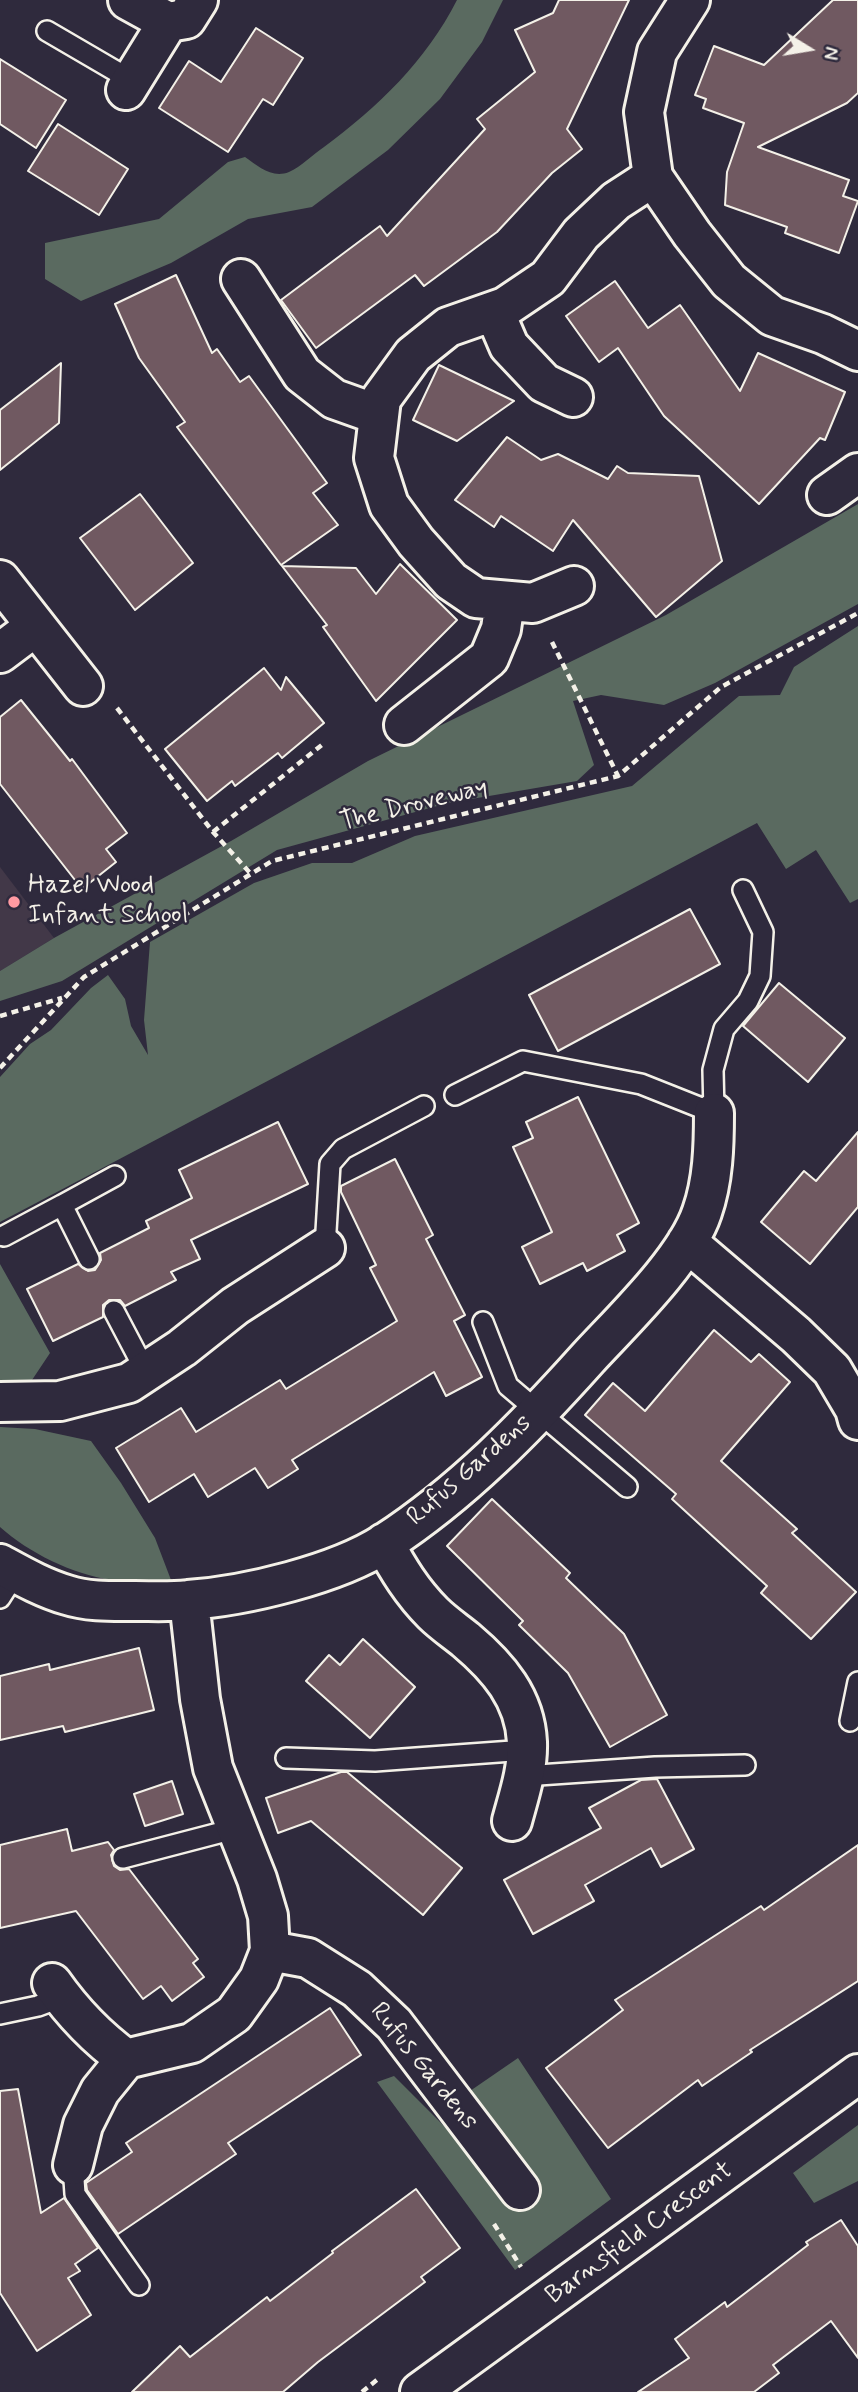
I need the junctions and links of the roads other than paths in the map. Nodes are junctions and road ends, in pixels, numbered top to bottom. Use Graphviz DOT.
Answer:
graph roads {
  1 [pos="128,0"];
  2 [pos="198,0"];
  3 [pos="690,0"];
  4 [pos="168,22"];
  5 [pos="47,31"];
  6 [pos="129,85"];
  7 [pos="653,177"];
  8 [pos="240,279"];
  9 [pos="494,311"];
  10 [pos="858,351"];
  11 [pos="573,397"];
  12 [pos="379,415"];
  13 [pos="858,473"];
  14 [pos="827,495"];
  15 [pos="0,580"];
  16 [pos="574,586"];
  17 [pos="519,602"];
  18 [pos="36,626"];
  19 [pos="0,653"];
  20 [pos="83,685"];
  21 [pos="404,725"];
  22 [pos="743,890"];
  23 [pos="455,1095"];
  24 [pos="425,1106"];
  25 [pos="714,1113"];
  26 [pos="116,1177"];
  27 [pos="62,1205"];
  28 [pos="4,1236"];
  29 [pos="687,1242"];
  30 [pos="325,1248"];
  31 [pos="89,1259"];
  32 [pos="114,1311"];
  33 [pos="483,1322"];
  34 [pos="146,1372"];
  35 [pos="0,1402"];
  36 [pos="539,1412"];
  37 [pos="858,1420"];
  38 [pos="627,1487"];
  39 [pos="384,1544"];
  40 [pos="5,1578"];
  41 [pos="189,1600"];
  42 [pos="858,1682"];
  43 [pos="850,1721"];
  44 [pos="286,1758"];
  45 [pos="525,1763"];
  46 [pos="745,1765"];
  47 [pos="512,1821"];
  48 [pos="238,1828"];
  49 [pos="123,1858"];
  50 [pos="270,1951"];
  51 [pos="57,1990"];
  52 [pos="0,2014"];
  53 [pos="126,2059"];
  54 [pos="858,2074"];
  55 [pos="73,2165"];
  56 [pos="520,2190"];
  57 [pos="139,2286"];
  58 [pos="420,2392"];
  1 -- 4 [label="street"];
  2 -- 4 [label="street"];
  3 -- 7 [label="street"];
  4 -- 6 [label="street"];
  5 -- 6 [label="lane"];
  7 -- 9 [label="street"];
  7 -- 10 [label="street"];
  8 -- 12 [label="street"];
  9 -- 11 [label="street"];
  9 -- 12 [label="street"];
  12 -- 17 [label="street"];
  13 -- 14 [label="street"];
  15 -- 18 [label="street"];
  16 -- 17 [label="street"];
  17 -- 21 [label="street"];
  18 -- 19 [label="street"];
  18 -- 20 [label="street"];
  22 -- 25 [label="lane"];
  23 -- 25 [label="lane"];
  24 -- 30 [label="lane"];
  25 -- 29 [label="street, Rufus Gardens"];
  26 -- 27 [label="lane"];
  27 -- 28 [label="lane"];
  27 -- 31 [label="lane"];
  29 -- 36 [label="street, Rufus Gardens"];
  29 -- 37 [label="street"];
  30 -- 34 [label="street"];
  32 -- 34 [label="lane"];
  33 -- 36 [label="lane"];
  34 -- 35 [label="street"];
  36 -- 38 [label="lane"];
  36 -- 39 [label="street, Rufus Gardens"];
  39 -- 41 [label="street, Rufus Gardens"];
  39 -- 45 [label="street"];
  40 -- 41 [label="street, Rufus Gardens"];
  41 -- 48 [label="street"];
  42 -- 43 [label="lane"];
  44 -- 45 [label="lane"];
  45 -- 46 [label="lane"];
  45 -- 47 [label="street"];
  48 -- 49 [label="lane"];
  48 -- 50 [label="street"];
  50 -- 53 [label="street"];
  50 -- 56 [label="street, Rufus Gardens"];
  51 -- 52 [label="lane"];
  51 -- 53 [label="street"];
  53 -- 55 [label="street"];
  54 -- 58 [label="street, Barnsfield Crescent"];
  55 -- 57 [label="lane"];
}
